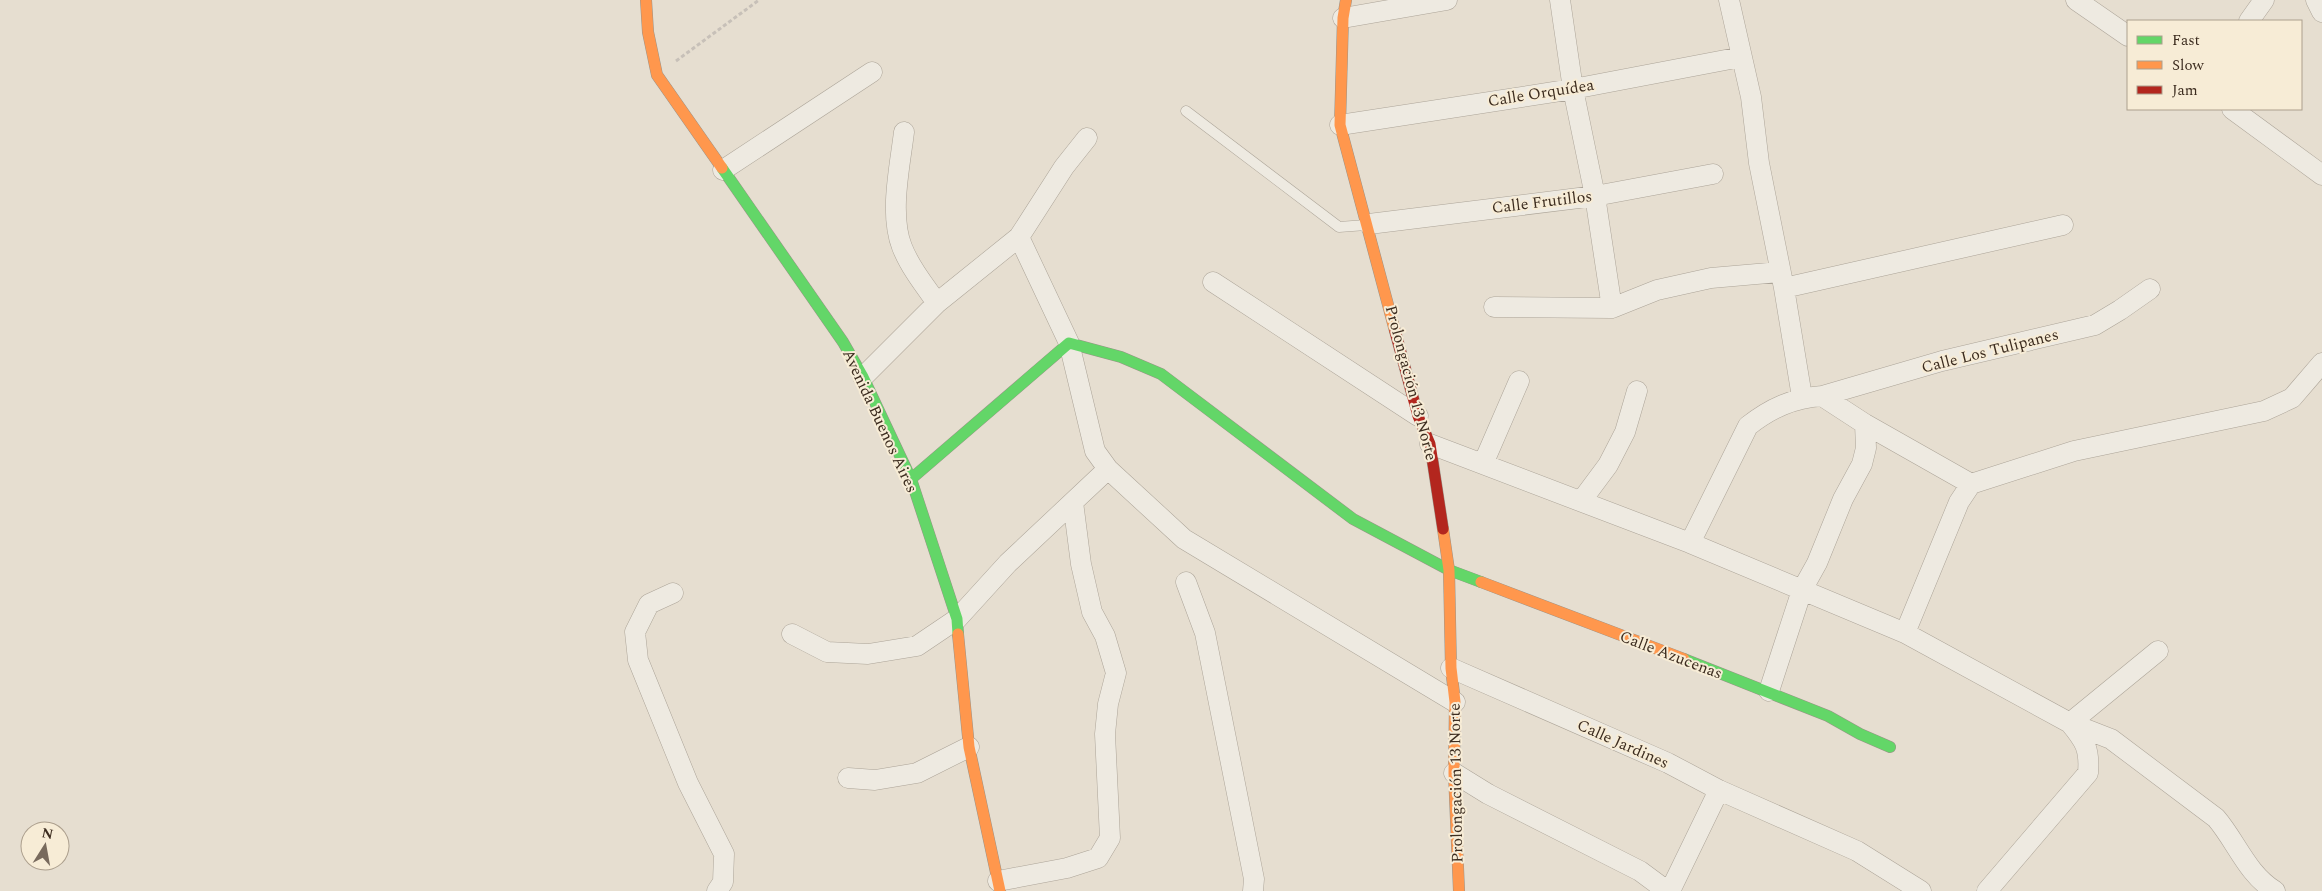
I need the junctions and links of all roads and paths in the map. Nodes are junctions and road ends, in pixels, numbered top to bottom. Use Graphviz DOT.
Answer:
graph roads {
  1 [pos="646,0"];
  2 [pos="759,0"];
  3 [pos="1447,0"];
  4 [pos="1560,0"];
  5 [pos="1729,0"];
  6 [pos="2076,0"];
  7 [pos="2264,0"];
  8 [pos="2316,0"];
  9 [pos="1344,9"];
  10 [pos="2322,12"];
  11 [pos="2250,20"];
  12 [pos="2127,35"];
  13 [pos="1741,57"];
  14 [pos="872,72"];
  15 [pos="657,75"];
  16 [pos="1573,89"];
  17 [pos="2233,110"];
  18 [pos="1186,111"];
  19 [pos="1340,125"];
  20 [pos="904,132"];
  21 [pos="1087,138"];
  22 [pos="723,170"];
  23 [pos="1713,174"];
  24 [pos="2322,175"];
  25 [pos="1595,196"];
  26 [pos="1369,224"];
  27 [pos="2063,225"];
  28 [pos="1019,237"];
  29 [pos="1782,280"];
  30 [pos="1213,282"];
  31 [pos="2150,289"];
  32 [pos="937,303"];
  33 [pos="1494,307"];
  34 [pos="1612,308"];
  35 [pos="1069,343"];
  36 [pos="2322,363"];
  37 [pos="862,377"];
  38 [pos="1519,381"];
  39 [pos="1636,391"];
  40 [pos="1822,396"];
  41 [pos="1802,397"];
  42 [pos="1418,416"];
  43 [pos="1865,424"];
  44 [pos="1430,444"];
  45 [pos="1484,464"];
  46 [pos="1108,470"];
  47 [pos="911,479"];
  48 [pos="1971,484"];
  49 [pos="1582,500"];
  50 [pos="1073,502"];
  51 [pos="1690,543"];
  52 [pos="1449,570"];
  53 [pos="1186,582"];
  54 [pos="1802,590"];
  55 [pos="674,593"];
  56 [pos="957,619"];
  57 [pos="1906,633"];
  58 [pos="792,634"];
  59 [pos="2158,651"];
  60 [pos="1451,668"];
  61 [pos="1769,691"];
  62 [pos="1455,702"];
  63 [pos="2070,723"];
  64 [pos="969,747"];
  65 [pos="1890,747"];
  66 [pos="1454,774"];
  67 [pos="848,778"];
  68 [pos="1719,790"];
  69 [pos="999,886"];
  70 [pos="717,891"];
  71 [pos="1253,891"];
  72 [pos="1459,891"];
  73 [pos="1668,891"];
  74 [pos="1921,891"];
  75 [pos="1988,891"];
  76 [pos="2275,891"];
  1 -- 15 [label="street, Avenida Buenos Aires"];
  2 -- 15 [label="path"];
  3 -- 9 [label="street"];
  4 -- 16 [label="street"];
  5 -- 13 [label="street"];
  6 -- 12 [label="street"];
  7 -- 11 [label="street"];
  8 -- 10 [label="street"];
  9 -- 19 [label="street, Prolongación 13 Norte"];
  13 -- 16 [label="street, Calle Orquídea"];
  13 -- 29 [label="street"];
  14 -- 22 [label="street"];
  15 -- 22 [label="street, Avenida Buenos Aires"];
  16 -- 19 [label="street, Calle Orquídea"];
  16 -- 25 [label="street"];
  17 -- 24 [label="street"];
  18 -- 26 [label="lane"];
  19 -- 26 [label="street, Prolongación 13 Norte"];
  20 -- 32 [label="street"];
  21 -- 28 [label="street"];
  22 -- 37 [label="street, Avenida Buenos Aires"];
  23 -- 25 [label="street, Calle Frutillos"];
  25 -- 26 [label="street, Calle Frutillos"];
  25 -- 34 [label="street"];
  26 -- 42 [label="street, Prolongación 13 Norte"];
  27 -- 29 [label="street"];
  28 -- 32 [label="street"];
  28 -- 35 [label="street"];
  29 -- 34 [label="street"];
  29 -- 41 [label="street"];
  30 -- 42 [label="street"];
  31 -- 40 [label="street, Calle Los Tulipanes"];
  32 -- 37 [label="street"];
  33 -- 34 [label="street"];
  35 -- 46 [label="street"];
  35 -- 47 [label="street"];
  35 -- 52 [label="street, Calle Azucenas"];
  36 -- 48 [label="street"];
  37 -- 47 [label="street, Avenida Buenos Aires"];
  38 -- 45 [label="street"];
  39 -- 49 [label="street"];
  40 -- 41 [label="street, Calle Los Tulipanes"];
  40 -- 43 [label="street"];
  41 -- 51 [label="street"];
  42 -- 44 [label="street, Prolongación 13 Norte"];
  43 -- 48 [label="street"];
  43 -- 54 [label="street"];
  44 -- 45 [label="street"];
  44 -- 52 [label="street, Prolongación 13 Norte"];
  45 -- 49 [label="street"];
  46 -- 50 [label="street"];
  46 -- 62 [label="street"];
  47 -- 56 [label="street, Avenida Buenos Aires"];
  48 -- 57 [label="street"];
  49 -- 51 [label="street"];
  50 -- 56 [label="street"];
  50 -- 69 [label="street"];
  51 -- 54 [label="street"];
  52 -- 60 [label="street, Prolongación 13 Norte"];
  52 -- 61 [label="street, Calle Azucenas"];
  53 -- 71 [label="street"];
  54 -- 57 [label="street"];
  54 -- 61 [label="street"];
  55 -- 70 [label="street"];
  56 -- 58 [label="street"];
  56 -- 64 [label="street, Avenida Buenos Aires"];
  57 -- 63 [label="street"];
  59 -- 63 [label="street"];
  60 -- 62 [label="street, Prolongación 13 Norte"];
  60 -- 68 [label="street, Calle Jardines"];
  61 -- 65 [label="street, Calle Azucenas"];
  62 -- 66 [label="street, Prolongación 13 Norte"];
  63 -- 75 [label="street"];
  63 -- 76 [label="street"];
  64 -- 67 [label="street"];
  64 -- 69 [label="street, Avenida Buenos Aires"];
  66 -- 72 [label="street, Prolongación 13 Norte"];
  66 -- 73 [label="street"];
  68 -- 73 [label="street"];
  68 -- 74 [label="street, Calle Jardines"];
}
